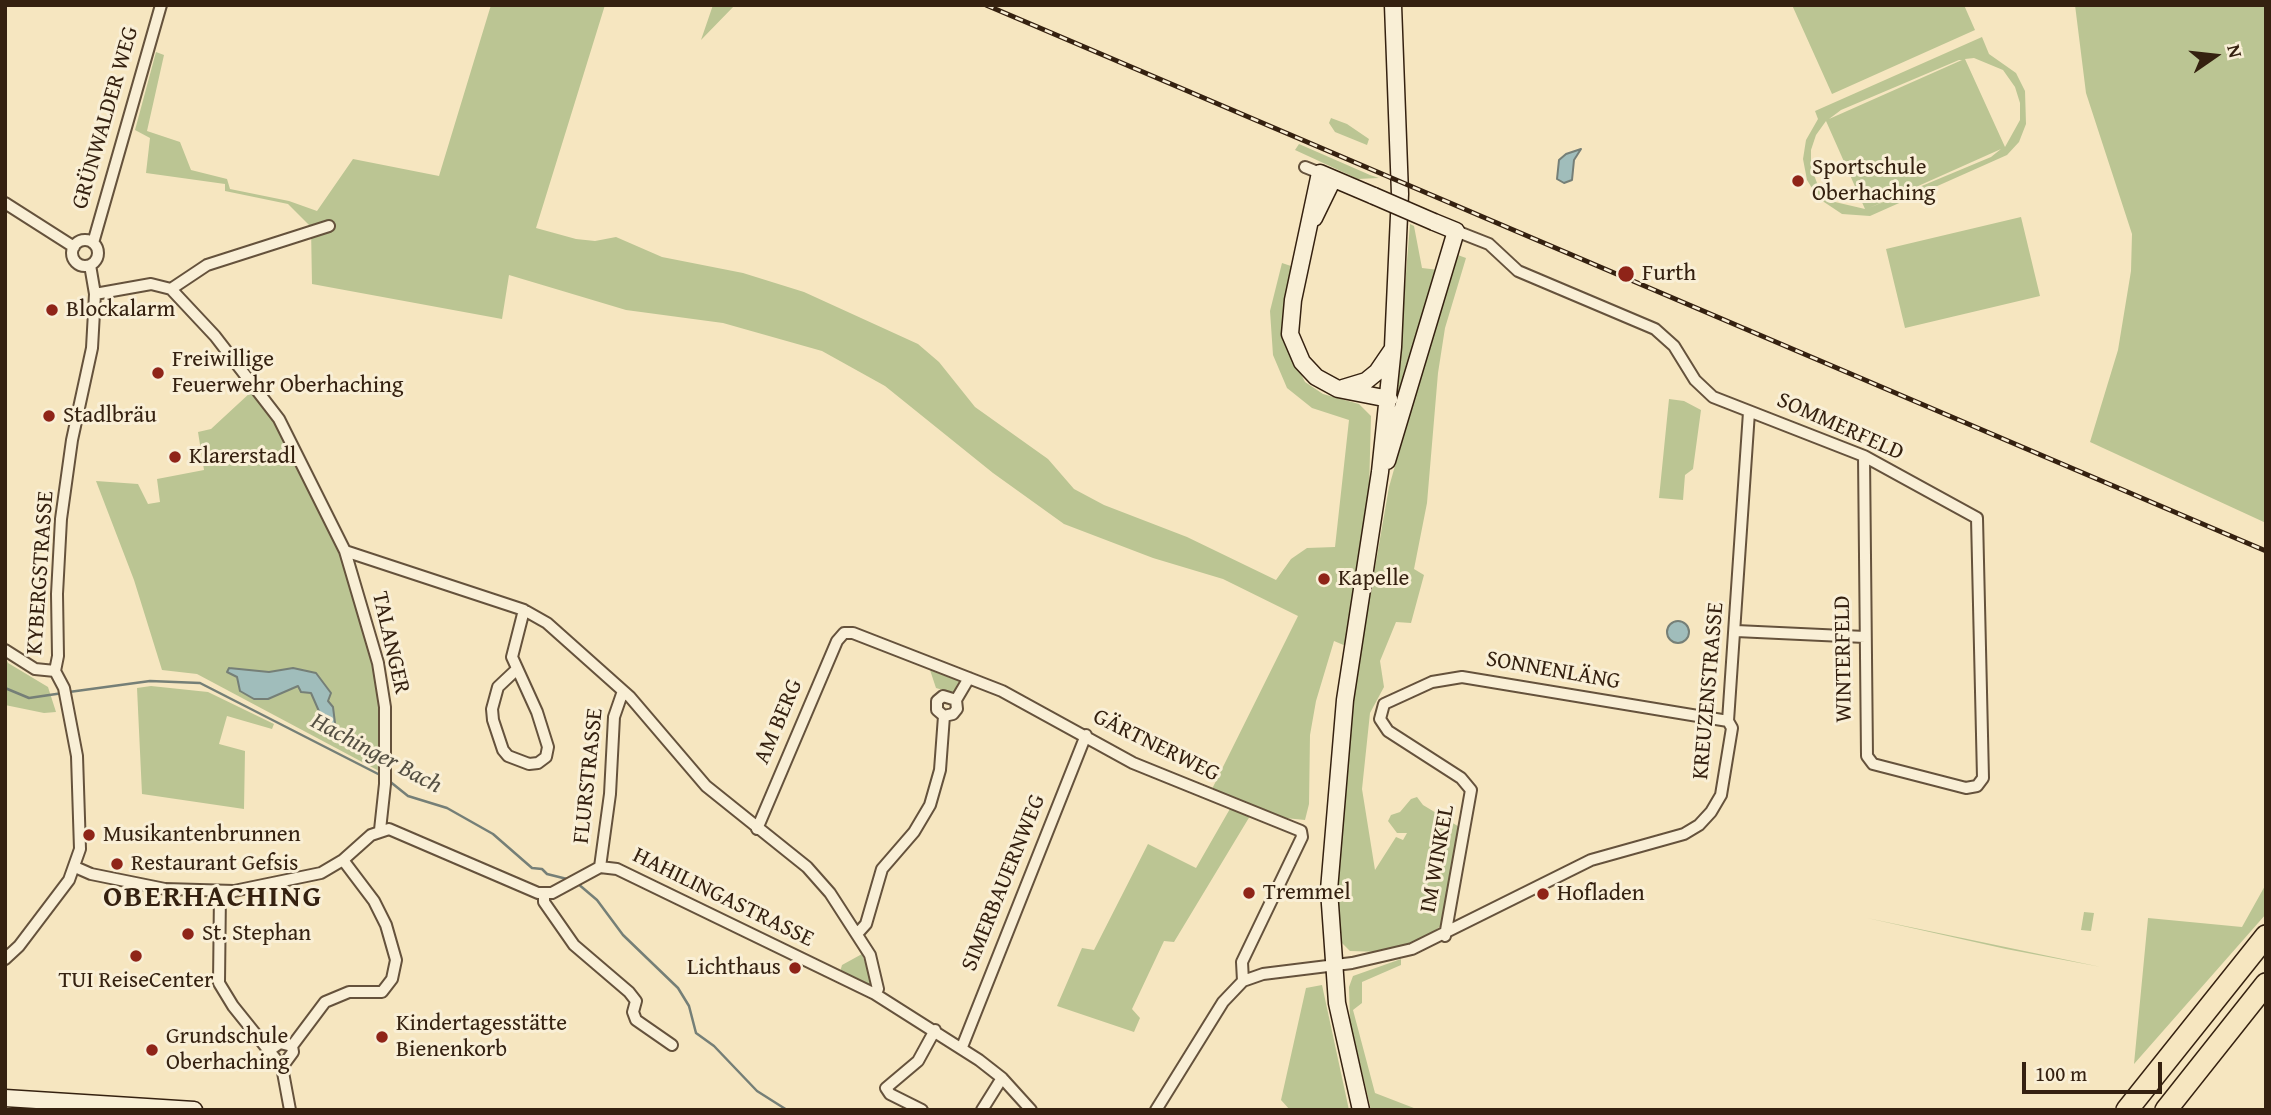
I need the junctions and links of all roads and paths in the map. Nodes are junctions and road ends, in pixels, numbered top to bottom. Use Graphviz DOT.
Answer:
graph roads {
  1 [pos="161,5"];
  2 [pos="1393,5"];
  3 [pos="5,203"];
  4 [pos="329,226"];
  5 [pos="1456,231"];
  6 [pos="93,243"];
  7 [pos="74,247"];
  8 [pos="90,265"];
  9 [pos="171,289"];
  10 [pos="95,294"];
  11 [pos="1393,348"];
  12 [pos="1338,389"];
  13 [pos="1389,399"];
  14 [pos="1749,412"];
  15 [pos="1864,456"];
  16 [pos="1380,472"];
  17 [pos="345,551"];
  18 [pos="524,610"];
  19 [pos="1736,631"];
  20 [pos="844,634"];
  21 [pos="1865,637"];
  22 [pos="5,650"];
  23 [pos="516,670"];
  24 [pos="55,671"];
  25 [pos="970,678"];
  26 [pos="623,691"];
  27 [pos="1380,711"];
  28 [pos="1730,724"];
  29 [pos="1086,735"];
  30 [pos="1966,788"];
  31 [pos="757,829"];
  32 [pos="380,830"];
  33 [pos="343,860"];
  34 [pos="75,867"];
  35 [pos="600,867"];
  36 [pos="220,892"];
  37 [pos="544,894"];
  38 [pos="858,934"];
  39 [pos="1445,936"];
  40 [pos="2266,936"];
  41 [pos="5,959"];
  42 [pos="1333,966"];
  43 [pos="1243,981"];
  44 [pos="2266,984"];
  45 [pos="876,994"];
  46 [pos="935,1030"];
  47 [pos="292,1045"];
  48 [pos="672,1045"];
  49 [pos="962,1047"];
  50 [pos="270,1050"];
  51 [pos="282,1067"];
  52 [pos="1002,1078"];
  53 [pos="5,1098"];
  54 [pos="194,1110"];
  55 [pos="290,1110"];
  56 [pos="922,1110"];
  57 [pos="982,1110"];
  58 [pos="1031,1110"];
  59 [pos="1156,1110"];
  60 [pos="1361,1110"];
  61 [pos="2127,1110"];
  62 [pos="2166,1110"];
  1 -- 6 [label="street, GRÜNWALDER WEG"];
  2 -- 11 [label="main road"];
  3 -- 7 [label="street"];
  4 -- 9 [label="street"];
  5 -- 12 [label="main road, bridge"];
  5 -- 14 [label="street, SOMMERFELD"];
  5 -- 16 [label="main road"];
  6 -- 7 [label="street"];
  6 -- 8 [label="street, KYBERGSTRASSE"];
  7 -- 8 [label="street"];
  8 -- 10 [label="street, KYBERGSTRASSE"];
  9 -- 10 [label="street"];
  9 -- 17 [label="street, TALANGER"];
  10 -- 24 [label="street, KYBERGSTRASSE"];
  11 -- 12 [label="main road"];
  11 -- 13 [label="main road"];
  12 -- 13 [label="main road"];
  13 -- 16 [label="main road"];
  14 -- 15 [label="street, SOMMERFELD"];
  14 -- 19 [label="street, KREUZENSTRASSE"];
  15 -- 21 [label="street, WINTERFELD"];
  15 -- 30 [label="street, SOMMERFELD"];
  16 -- 42 [label="main road"];
  17 -- 18 [label="street"];
  17 -- 32 [label="street, TALANGER"];
  18 -- 23 [label="street"];
  18 -- 26 [label="street"];
  19 -- 21 [label="street"];
  19 -- 28 [label="street, KREUZENSTRASSE"];
  20 -- 25 [label="street, GÄRTNERWEG"];
  20 -- 31 [label="street, AM BERG"];
  21 -- 30 [label="street, WINTERFELD"];
  22 -- 24 [label="street"];
  23 -- 23 [label="street"];
  24 -- 34 [label="street, KYBERGSTRASSE"];
  25 -- 29 [label="street, GÄRTNERWEG"];
  25 -- 38 [label="street"];
  26 -- 31 [label="street"];
  26 -- 35 [label="street, FLURSTRASSE"];
  27 -- 28 [label="street, SONNENLÄNG"];
  27 -- 39 [label="street, IM WINKEL"];
  28 -- 39 [label="street, KREUZENSTRASSE"];
  29 -- 43 [label="street, GÄRTNERWEG"];
  29 -- 49 [label="street, SIMERBAUERNWEG"];
  31 -- 38 [label="street"];
  32 -- 33 [label="street"];
  32 -- 37 [label="street"];
  33 -- 36 [label="street"];
  33 -- 47 [label="street"];
  34 -- 36 [label="street"];
  34 -- 41 [label="street"];
  35 -- 37 [label="street, HAHILINGASTRASSE"];
  35 -- 45 [label="street, HAHILINGASTRASSE"];
  36 -- 50 [label="street"];
  37 -- 48 [label="street"];
  38 -- 45 [label="street"];
  39 -- 42 [label="street, KREUZENSTRASSE"];
  40 -- 61 [label="highway"];
  42 -- 43 [label="street, KREUZENSTRASSE"];
  42 -- 60 [label="main road"];
  43 -- 59 [label="street"];
  44 -- 62 [label="highway"];
  45 -- 46 [label="street, HAHILINGASTRASSE"];
  46 -- 49 [label="street, HAHILINGASTRASSE"];
  46 -- 56 [label="street"];
  47 -- 50 [label="street"];
  47 -- 51 [label="street"];
  49 -- 52 [label="street, HAHILINGASTRASSE"];
  50 -- 51 [label="street"];
  51 -- 55 [label="street"];
  52 -- 57 [label="street"];
  52 -- 58 [label="street, HAHILINGASTRASSE"];
  53 -- 54 [label="main road"];
}
